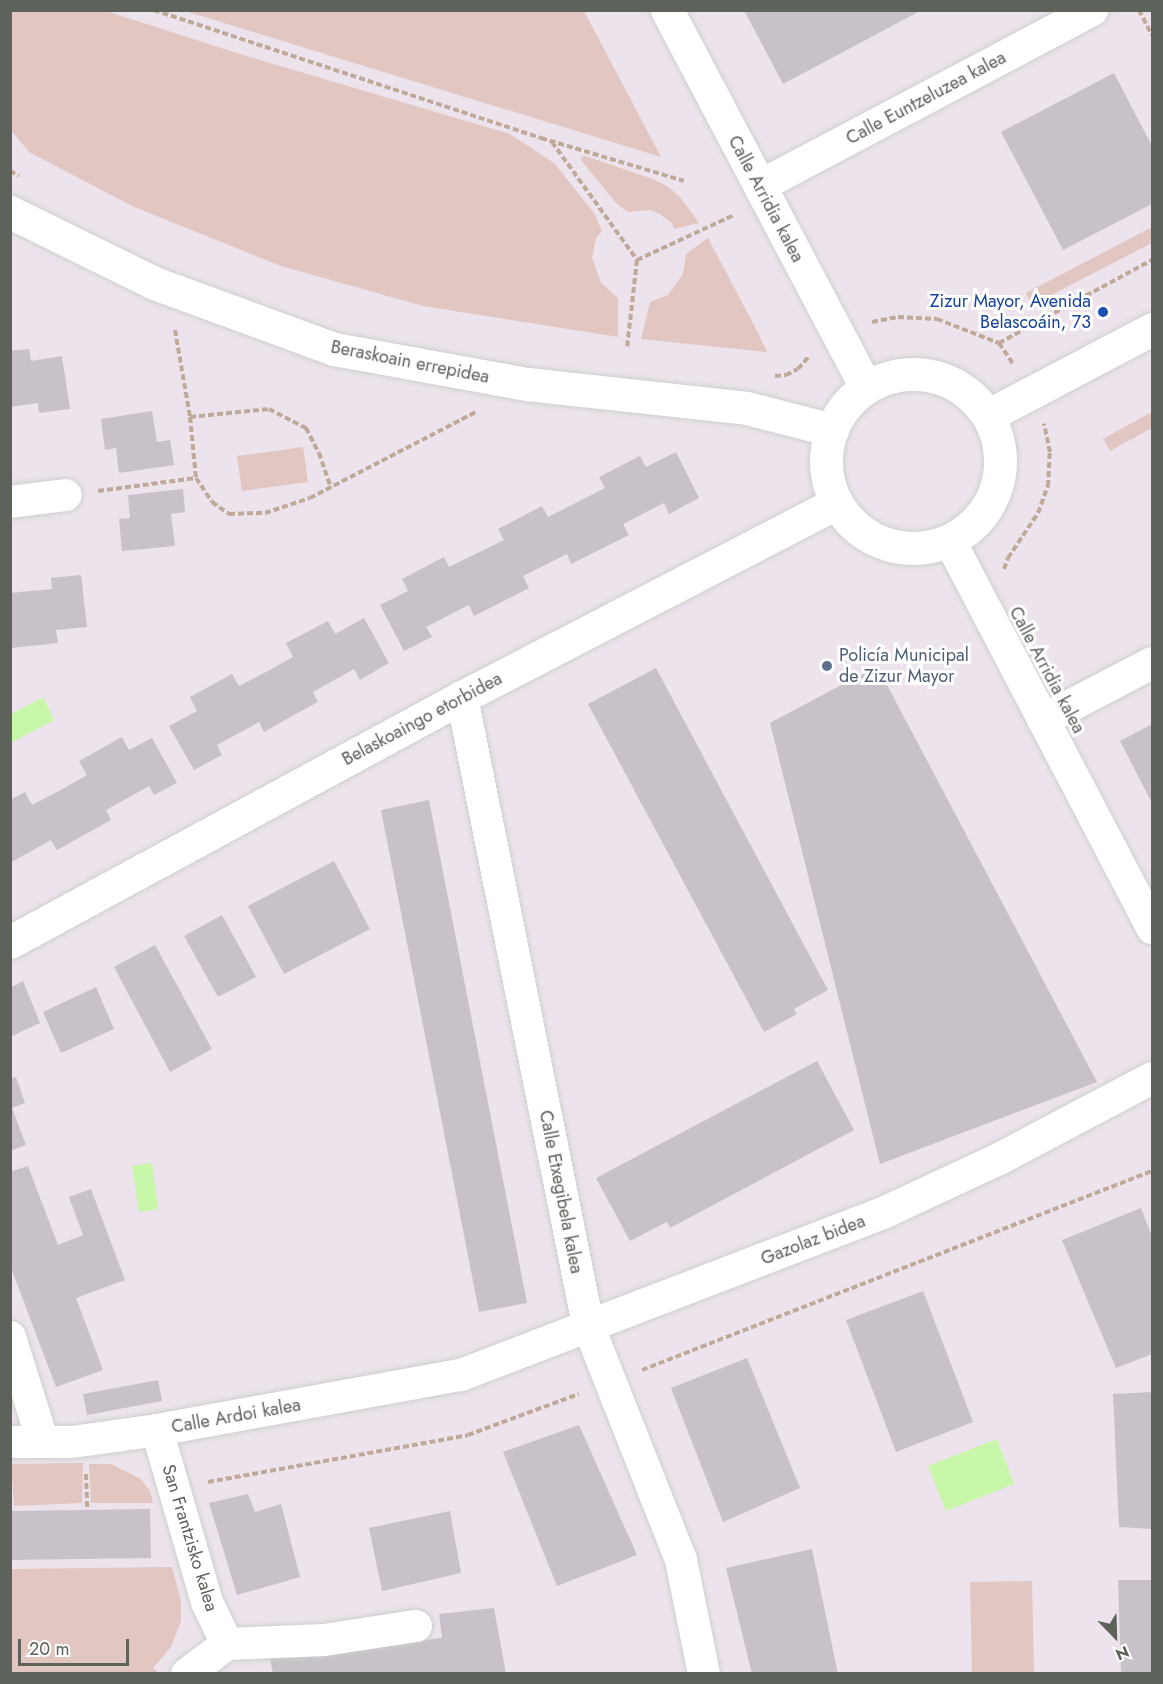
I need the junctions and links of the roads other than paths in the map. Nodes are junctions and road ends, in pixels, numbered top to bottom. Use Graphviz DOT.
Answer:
graph roads {
  1 [pos="667,10"];
  2 [pos="1092,10"];
  3 [pos="763,193"];
  4 [pos="10,212"];
  5 [pos="1152,329"];
  6 [pos="866,387"];
  7 [pos="989,416"];
  8 [pos="832,430"];
  9 [pos="78,494"];
  10 [pos="10,502"];
  11 [pos="837,503"];
  12 [pos="950,541"];
  13 [pos="1152,663"];
  14 [pos="462,697"];
  15 [pos="1043,720"];
  16 [pos="1152,928"];
  17 [pos="10,942"];
  18 [pos="1152,1078"];
  19 [pos="588,1326"];
  20 [pos="10,1337"];
  21 [pos="461,1375"];
  22 [pos="157,1431"];
  23 [pos="10,1442"];
  24 [pos="43,1442"];
  25 [pos="416,1626"];
  26 [pos="227,1644"];
  27 [pos="187,1674"];
  28 [pos="704,1674"];
  1 -- 3 [label="street, Calle Arridia kalea"];
  2 -- 3 [label="street, Calle Euntzeluzea kalea"];
  3 -- 6 [label="street, Calle Arridia kalea"];
  4 -- 8 [label="street, Beraskoain errepidea"];
  5 -- 7 [label="street"];
  6 -- 7 [label="street"];
  6 -- 8 [label="street"];
  7 -- 12 [label="street"];
  8 -- 11 [label="street"];
  9 -- 10 [label="street"];
  11 -- 12 [label="street"];
  11 -- 14 [label="street, Belaskoaingo etorbidea"];
  12 -- 15 [label="street, Calle Arridia kalea"];
  13 -- 15 [label="street"];
  14 -- 17 [label="street, Belaskoaingo etorbidea"];
  14 -- 19 [label="street, Calle Etxegibela kalea"];
  15 -- 16 [label="street, Calle Arridia kalea"];
  18 -- 19 [label="street, Gazolaz bidea"];
  19 -- 21 [label="street, Gazolaz bidea"];
  19 -- 28 [label="street, Calle Etxegibela kalea"];
  20 -- 24 [label="street"];
  21 -- 22 [label="street, Calle Ardoi kalea"];
  22 -- 24 [label="street, Calle Ardoi kalea"];
  22 -- 26 [label="street, San Frantzisko kalea"];
  23 -- 24 [label="street, Calle Ardoi kalea"];
  25 -- 26 [label="street"];
  26 -- 27 [label="street"];
}
